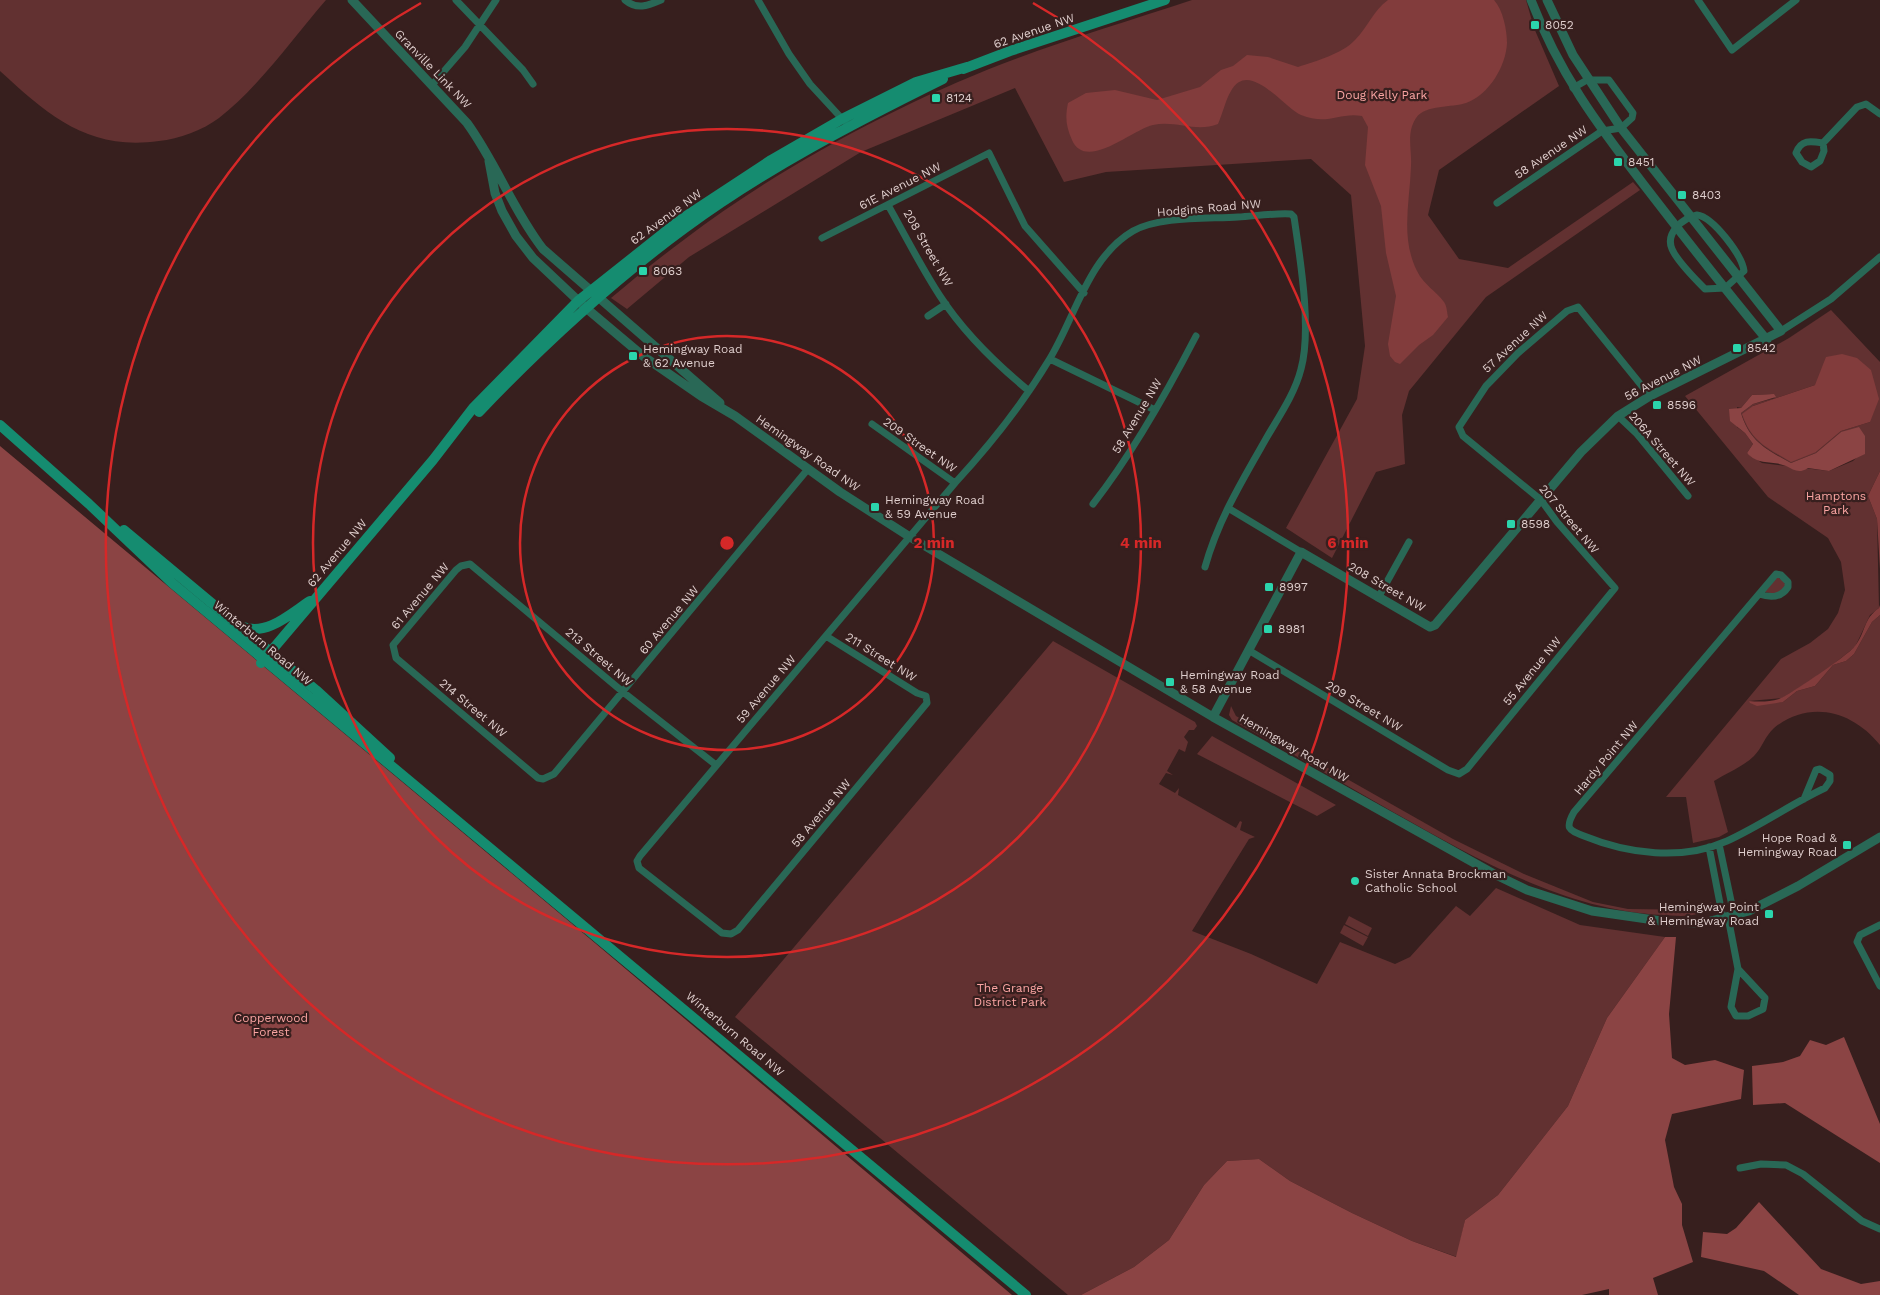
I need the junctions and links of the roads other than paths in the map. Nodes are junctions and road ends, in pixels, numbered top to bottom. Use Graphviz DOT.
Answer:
graph roads {
  1 [pos="352,0"];
  2 [pos="456,0"];
  3 [pos="496,0"];
  4 [pos="625,0"];
  5 [pos="661,0"];
  6 [pos="758,0"];
  7 [pos="1165,0"];
  8 [pos="1531,0"];
  9 [pos="1547,0"];
  10 [pos="1698,0"];
  11 [pos="1796,0"];
  12 [pos="480,26"];
  13 [pos="1587,80"];
  14 [pos="432,84"];
  15 [pos="533,84"];
  16 [pos="1574,88"];
  17 [pos="1880,114"];
  18 [pos="845,123"];
  19 [pos="1621,128"];
  20 [pos="1602,131"];
  21 [pos="1823,143"];
  22 [pos="489,161"];
  23 [pos="1497,203"];
  24 [pos="888,205"];
  25 [pos="1689,217"];
  26 [pos="1676,227"];
  27 [pos="822,238"];
  28 [pos="1880,257"];
  29 [pos="1737,277"];
  30 [pos="1725,288"];
  31 [pos="1084,293"];
  32 [pos="594,294"];
  33 [pos="582,304"];
  34 [pos="946,304"];
  35 [pos="928,316"];
  36 [pos="1781,331"];
  37 [pos="1196,336"];
  38 [pos="1767,340"];
  39 [pos="1050,359"];
  40 [pos="1029,391"];
  41 [pos="1650,396"];
  42 [pos="1155,410"];
  43 [pos="735,416"];
  44 [pos="1618,416"];
  45 [pos="872,424"];
  46 [pos="0,425"];
  47 [pos="1459,427"];
  48 [pos="808,469"];
  49 [pos="955,483"];
  50 [pos="1688,496"];
  51 [pos="1541,500"];
  52 [pos="89,504"];
  53 [pos="1093,504"];
  54 [pos="1228,508"];
  55 [pos="910,538"];
  56 [pos="1409,542"];
  57 [pos="1301,552"];
  58 [pos="470,564"];
  59 [pos="1205,567"];
  60 [pos="1615,588"];
  61 [pos="1760,594"];
  62 [pos="319,595"];
  63 [pos="1378,598"];
  64 [pos="240,626"];
  65 [pos="1430,626"];
  66 [pos="826,636"];
  67 [pos="393,650"];
  68 [pos="1250,651"];
  69 [pos="265,658"];
  70 [pos="623,692"];
  71 [pos="926,696"];
  72 [pos="1213,717"];
  73 [pos="716,765"];
  74 [pos="1467,768"];
  75 [pos="542,779"];
  76 [pos="1804,799"];
  77 [pos="1880,837"];
  78 [pos="1719,844"];
  79 [pos="1709,846"];
  80 [pos="640,856"];
  81 [pos="1728,917"];
  82 [pos="1880,924"];
  83 [pos="1738,969"];
  84 [pos="1880,986"];
  85 [pos="1740,1168"];
  86 [pos="1880,1230"];
  87 [pos="1026,1295"];
  1 -- 14 [label="street, Granville Link NW"];
  2 -- 12 [label="street"];
  3 -- 12 [label="street"];
  4 -- 5 [label="street"];
  6 -- 18 [label="street"];
  7 -- 18 [label="main road, 62 Avenue NW"];
  8 -- 16 [label="street"];
  9 -- 13 [label="street"];
  10 -- 11 [label="street"];
  12 -- 14 [label="street"];
  12 -- 15 [label="street"];
  13 -- 16 [label="street"];
  13 -- 19 [label="street"];
  13 -- 19 [label="street"];
  14 -- 22 [label="street, Granville Link NW"];
  16 -- 20 [label="street"];
  17 -- 21 [label="street"];
  18 -- 32 [label="main road, 62 Avenue NW"];
  19 -- 20 [label="street, 58 Avenue NW"];
  19 -- 25 [label="street"];
  20 -- 23 [label="street, 58 Avenue NW"];
  20 -- 26 [label="street"];
  22 -- 32 [label="street, Granville Link NW"];
  22 -- 33 [label="street, Granville Link NW"];
  24 -- 27 [label="street, 61E Avenue NW"];
  24 -- 31 [label="street, 61E Avenue NW"];
  24 -- 34 [label="street, 208 Street NW"];
  25 -- 26 [label="street"];
  25 -- 29 [label="street"];
  25 -- 29 [label="street"];
  26 -- 30 [label="street"];
  26 -- 30 [label="street"];
  28 -- 36 [label="street, 56 Avenue NW"];
  29 -- 30 [label="street"];
  29 -- 36 [label="street"];
  30 -- 38 [label="street"];
  31 -- 39 [label="street, Hodgins Road NW"];
  31 -- 54 [label="street, Hodgins Road NW"];
  32 -- 33 [label="main road, 62 Avenue NW"];
  32 -- 43 [label="street, Hemingway Road NW"];
  33 -- 43 [label="street, Hemingway Road NW"];
  33 -- 62 [label="main road, 62 Avenue NW"];
  34 -- 35 [label="street, 208 Street NW"];
  34 -- 40 [label="street, 208 Street NW"];
  36 -- 38 [label="street, 56 Avenue NW"];
  37 -- 42 [label="street, 58 Avenue NW"];
  38 -- 41 [label="street, 56 Avenue NW"];
  39 -- 40 [label="street, Hodgins Road NW"];
  39 -- 42 [label="street"];
  40 -- 49 [label="street, Hodgins Road NW"];
  41 -- 44 [label="street, 56 Avenue NW"];
  41 -- 47 [label="street, 57 Avenue NW"];
  42 -- 53 [label="street, 58 Avenue NW"];
  43 -- 48 [label="street, Hemingway Road NW"];
  44 -- 50 [label="street, 206A Street NW"];
  44 -- 51 [label="street, 56 Avenue NW"];
  45 -- 49 [label="street, 209 Street NW"];
  46 -- 52 [label="main road, Winterburn Road NW"];
  47 -- 51 [label="street, 207 Street NW"];
  48 -- 55 [label="street, Hemingway Road NW"];
  48 -- 70 [label="street, 60 Avenue NW"];
  49 -- 55 [label="street, Hodgins Road NW"];
  51 -- 60 [label="street, 207 Street NW"];
  51 -- 65 [label="street, 56 Avenue NW"];
  52 -- 64 [label="main road, Winterburn Road NW"];
  52 -- 69 [label="main road, Winterburn Road NW"];
  54 -- 57 [label="street, 208 Street NW"];
  54 -- 59 [label="street, Hodgins Road NW"];
  55 -- 66 [label="street, 59 Avenue NW"];
  55 -- 72 [label="street, Hemingway Road NW"];
  56 -- 63 [label="street"];
  57 -- 63 [label="street, 208 Street NW"];
  57 -- 68 [label="street"];
  58 -- 67 [label="street, 61 Avenue NW"];
  58 -- 70 [label="street, 213 Street NW"];
  60 -- 74 [label="street, 55 Avenue NW"];
  61 -- 79 [label="street, Hardy Point NW"];
  62 -- 64 [label="main road"];
  62 -- 69 [label="main road, 62 Avenue NW"];
  63 -- 65 [label="street, 208 Street NW"];
  64 -- 69 [label="main road, Winterburn Road NW"];
  66 -- 71 [label="street, 211 Street NW"];
  66 -- 73 [label="street, 59 Avenue NW"];
  67 -- 75 [label="street, 214 Street NW"];
  68 -- 72 [label="street"];
  68 -- 74 [label="street, 209 Street NW"];
  69 -- 87 [label="main road, Winterburn Road NW"];
  70 -- 73 [label="street, 213 Street NW"];
  70 -- 75 [label="street, 60 Avenue NW"];
  71 -- 80 [label="street, 58 Avenue NW"];
  72 -- 81 [label="street, Hemingway Road NW"];
  73 -- 80 [label="street, 59 Avenue NW"];
  76 -- 78 [label="street, Hardy Point NW"];
  77 -- 81 [label="street, Hemingway Road NW"];
  78 -- 79 [label="street, Hardy Point NW"];
  78 -- 81 [label="street"];
  79 -- 81 [label="street"];
  81 -- 83 [label="street"];
  82 -- 84 [label="street"];
  83 -- 83 [label="street"];
  85 -- 86 [label="street"];
}
